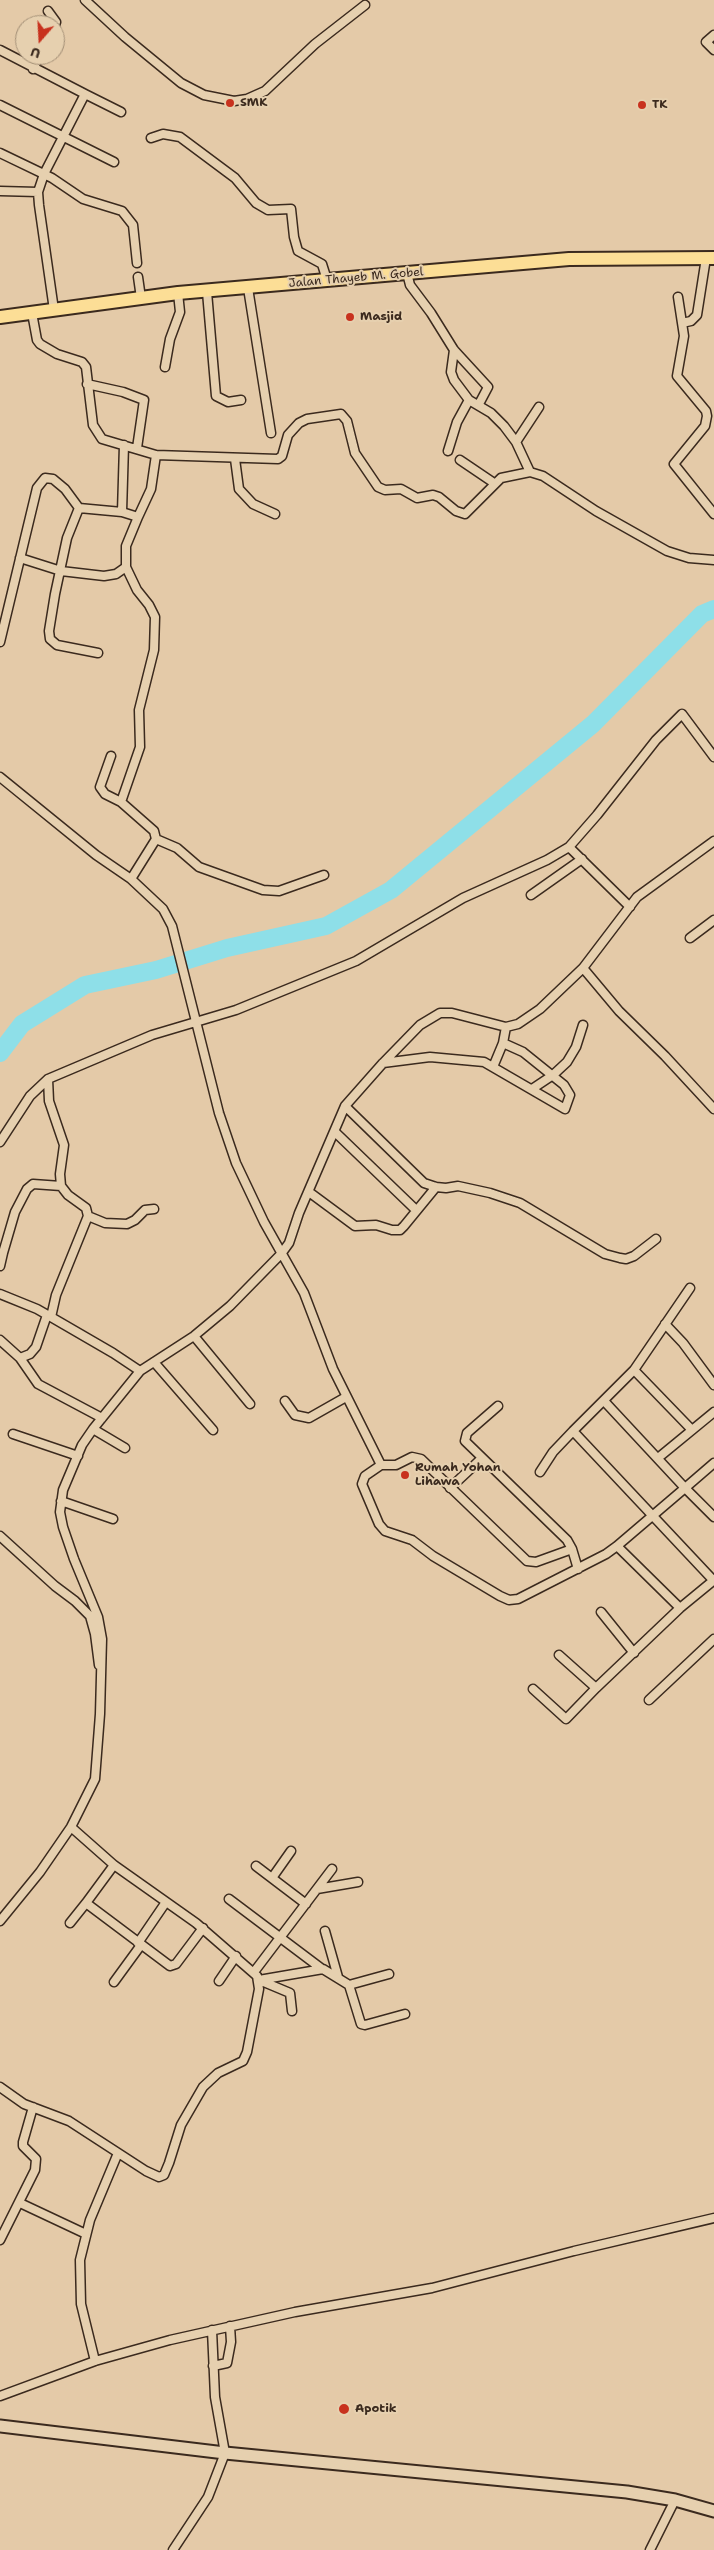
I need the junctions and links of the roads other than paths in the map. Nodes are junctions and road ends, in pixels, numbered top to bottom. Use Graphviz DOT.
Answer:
graph roads {
  1 [pos="85,0"];
  2 [pos="365,5"];
  3 [pos="48,11"];
  4 [pos="51,15"];
  5 [pos="714,35"];
  6 [pos="0,50"];
  7 [pos="714,50"];
  8 [pos="36,65"];
  9 [pos="34,69"];
  10 [pos="85,94"];
  11 [pos="0,104"];
  12 [pos="121,112"];
  13 [pos="64,136"];
  14 [pos="151,138"];
  15 [pos="0,153"];
  16 [pos="114,162"];
  17 [pos="44,174"];
  18 [pos="0,191"];
  19 [pos="38,192"];
  20 [pos="710,258"];
  21 [pos="137,263"];
  22 [pos="407,273"];
  23 [pos="138,277"];
  24 [pos="327,280"];
  25 [pos="248,288"];
  26 [pos="207,292"];
  27 [pos="178,293"];
  28 [pos="678,297"];
  29 [pos="141,298"];
  30 [pos="54,310"];
  31 [pos="32,313"];
  32 [pos="0,318"];
  33 [pos="682,323"];
  34 [pos="454,350"];
  35 [pos="165,367"];
  36 [pos="87,384"];
  37 [pos="242,400"];
  38 [pos="470,400"];
  39 [pos="479,404"];
  40 [pos="539,406"];
  41 [pos="271,433"];
  42 [pos="516,442"];
  43 [pos="124,445"];
  44 [pos="137,448"];
  45 [pos="448,451"];
  46 [pos="156,455"];
  47 [pos="235,459"];
  48 [pos="460,460"];
  49 [pos="530,472"];
  50 [pos="494,483"];
  51 [pos="79,508"];
  52 [pos="122,512"];
  53 [pos="275,514"];
  54 [pos="714,514"];
  55 [pos="138,517"];
  56 [pos="20,558"];
  57 [pos="714,560"];
  58 [pos="126,567"];
  59 [pos="61,571"];
  60 [pos="0,605"];
  61 [pos="9,607"];
  62 [pos="0,642"];
  63 [pos="98,653"];
  64 [pos="111,756"];
  65 [pos="714,757"];
  66 [pos="2,779"];
  67 [pos="0,789"];
  68 [pos="121,802"];
  69 [pos="156,839"];
  70 [pos="714,841"];
  71 [pos="569,847"];
  72 [pos="582,859"];
  73 [pos="324,875"];
  74 [pos="131,879"];
  75 [pos="530,895"];
  76 [pos="630,907"];
  77 [pos="714,920"];
  78 [pos="690,938"];
  79 [pos="583,968"];
  80 [pos="196,1023"];
  81 [pos="583,1025"];
  82 [pos="506,1027"];
  83 [pos="503,1043"];
  84 [pos="383,1063"];
  85 [pos="493,1066"];
  86 [pos="553,1075"];
  87 [pos="48,1079"];
  88 [pos="532,1089"];
  89 [pos="345,1106"];
  90 [pos="713,1107"];
  91 [pos="335,1132"];
  92 [pos="0,1142"];
  93 [pos="61,1186"];
  94 [pos="436,1187"];
  95 [pos="309,1192"];
  96 [pos="154,1209"];
  97 [pos="416,1210"];
  98 [pos="88,1216"];
  99 [pos="656,1239"];
  100 [pos="1,1253"];
  101 [pos="281,1254"];
  102 [pos="0,1266"];
  103 [pos="690,1288"];
  104 [pos="0,1294"];
  105 [pos="49,1316"];
  106 [pos="665,1324"];
  107 [pos="194,1336"];
  108 [pos="0,1340"];
  109 [pos="20,1358"];
  110 [pos="154,1362"];
  111 [pos="634,1370"];
  112 [pos="140,1371"];
  113 [pos="714,1385"];
  114 [pos="346,1396"];
  115 [pos="284,1401"];
  116 [pos="605,1402"];
  117 [pos="250,1404"];
  118 [pos="498,1406"];
  119 [pos="714,1412"];
  120 [pos="102,1418"];
  121 [pos="93,1429"];
  122 [pos="212,1430"];
  123 [pos="692,1430"];
  124 [pos="573,1431"];
  125 [pos="13,1434"];
  126 [pos="125,1448"];
  127 [pos="78,1456"];
  128 [pos="658,1458"];
  129 [pos="481,1459"];
  130 [pos="714,1463"];
  131 [pos="381,1464"];
  132 [pos="540,1472"];
  133 [pos="450,1488"];
  134 [pos="685,1488"];
  135 [pos="61,1501"];
  136 [pos="652,1516"];
  137 [pos="714,1517"];
  138 [pos="113,1519"];
  139 [pos="0,1536"];
  140 [pos="617,1546"];
  141 [pos="572,1549"];
  142 [pos="578,1569"];
  143 [pos="714,1580"];
  144 [pos="680,1608"];
  145 [pos="601,1612"];
  146 [pos="714,1639"];
  147 [pos="634,1653"];
  148 [pos="559,1656"];
  149 [pos="101,1674"];
  150 [pos="596,1688"];
  151 [pos="533,1689"];
  152 [pos="649,1700"];
  153 [pos="71,1828"];
  154 [pos="291,1851"];
  155 [pos="114,1865"];
  156 [pos="256,1866"];
  157 [pos="332,1869"];
  158 [pos="272,1878"];
  159 [pos="358,1882"];
  160 [pos="317,1889"];
  161 [pos="229,1899"];
  162 [pos="166,1902"];
  163 [pos="86,1903"];
  164 [pos="306,1904"];
  165 [pos="0,1921"];
  166 [pos="70,1923"];
  167 [pos="203,1928"];
  168 [pos="325,1931"];
  169 [pos="281,1937"];
  170 [pos="139,1944"];
  171 [pos="236,1956"];
  172 [pos="322,1969"];
  173 [pos="254,1972"];
  174 [pos="389,1974"];
  175 [pos="338,1977"];
  176 [pos="259,1980"];
  177 [pos="219,1981"];
  178 [pos="114,1982"];
  179 [pos="349,1985"];
  180 [pos="292,2011"];
  181 [pos="405,2014"];
  182 [pos="0,2087"];
  183 [pos="33,2107"];
  184 [pos="118,2153"];
  185 [pos="20,2203"];
  186 [pos="714,2218"];
  187 [pos="86,2234"];
  188 [pos="0,2240"];
  189 [pos="230,2326"];
  190 [pos="212,2330"];
  191 [pos="95,2361"];
  192 [pos="213,2366"];
  193 [pos="0,2396"];
  194 [pos="0,2426"];
  195 [pos="225,2453"];
  196 [pos="672,2506"];
  197 [pos="714,2511"];
  198 [pos="173,2550"];
  199 [pos="650,2550"];
  1 -- 2 [label="street"];
  3 -- 4 [label="street"];
  5 -- 7 [label="street"];
  6 -- 9 [label="street"];
  8 -- 9 [label="street"];
  9 -- 10 [label="street"];
  10 -- 12 [label="street"];
  10 -- 13 [label="street"];
  11 -- 13 [label="street"];
  13 -- 16 [label="street"];
  13 -- 17 [label="street"];
  14 -- 24 [label="street"];
  15 -- 17 [label="street"];
  17 -- 19 [label="street"];
  17 -- 21 [label="street"];
  18 -- 19 [label="street"];
  19 -- 30 [label="street"];
  20 -- 22 [label="main road, Jalan Thayeb M. Gobel"];
  20 -- 33 [label="street"];
  22 -- 24 [label="main road, Jalan Thayeb M. Gobel"];
  22 -- 34 [label="street"];
  23 -- 29 [label="street"];
  24 -- 25 [label="main road, Jalan Thayeb M. Gobel"];
  25 -- 26 [label="main road, Jalan Thayeb M. Gobel"];
  25 -- 41 [label="street"];
  26 -- 27 [label="main road, Jalan Thayeb M. Gobel"];
  26 -- 37 [label="street"];
  27 -- 29 [label="main road, Jalan Thayeb M. Gobel"];
  27 -- 35 [label="street"];
  28 -- 33 [label="street"];
  29 -- 30 [label="main road, Jalan Thayeb M. Gobel"];
  30 -- 31 [label="main road, Jalan Thayeb M. Gobel"];
  31 -- 32 [label="main road, Jalan Thayeb M. Gobel"];
  31 -- 36 [label="street"];
  33 -- 54 [label="street"];
  34 -- 38 [label="street"];
  34 -- 39 [label="street"];
  36 -- 43 [label="street"];
  36 -- 44 [label="street"];
  38 -- 39 [label="street"];
  38 -- 45 [label="street"];
  39 -- 42 [label="street"];
  40 -- 42 [label="street"];
  42 -- 49 [label="street"];
  43 -- 44 [label="street"];
  43 -- 52 [label="street"];
  44 -- 46 [label="street"];
  46 -- 47 [label="street"];
  46 -- 55 [label="street"];
  47 -- 50 [label="street"];
  47 -- 53 [label="street"];
  48 -- 50 [label="street"];
  49 -- 50 [label="street"];
  49 -- 57 [label="street"];
  51 -- 52 [label="street"];
  51 -- 56 [label="street"];
  51 -- 59 [label="street"];
  52 -- 55 [label="street"];
  55 -- 58 [label="street"];
  56 -- 59 [label="street"];
  56 -- 61 [label="street"];
  58 -- 59 [label="street"];
  58 -- 68 [label="street"];
  59 -- 63 [label="street"];
  60 -- 61 [label="street"];
  61 -- 62 [label="street"];
  64 -- 68 [label="street"];
  65 -- 71 [label="street"];
  66 -- 67 [label="street"];
  66 -- 74 [label="street"];
  68 -- 69 [label="street"];
  69 -- 73 [label="street"];
  69 -- 74 [label="street"];
  70 -- 76 [label="street"];
  71 -- 72 [label="street"];
  71 -- 80 [label="street"];
  72 -- 75 [label="street"];
  72 -- 76 [label="street"];
  74 -- 80 [label="street"];
  76 -- 79 [label="street"];
  77 -- 78 [label="street"];
  79 -- 82 [label="street"];
  79 -- 90 [label="street"];
  80 -- 87 [label="street"];
  80 -- 101 [label="street"];
  81 -- 86 [label="street"];
  82 -- 83 [label="street"];
  82 -- 84 [label="street"];
  83 -- 85 [label="street"];
  83 -- 86 [label="street"];
  84 -- 85 [label="street"];
  84 -- 89 [label="street"];
  85 -- 88 [label="street"];
  86 -- 88 [label="street"];
  86 -- 88 [label="street"];
  87 -- 92 [label="street"];
  87 -- 93 [label="street"];
  89 -- 91 [label="street"];
  89 -- 94 [label="street"];
  91 -- 95 [label="street"];
  91 -- 97 [label="street"];
  93 -- 98 [label="street"];
  93 -- 100 [label="street"];
  94 -- 97 [label="street"];
  94 -- 99 [label="street"];
  95 -- 97 [label="street"];
  95 -- 101 [label="street"];
  96 -- 98 [label="street"];
  98 -- 105 [label="street"];
  100 -- 102 [label="street"];
  101 -- 107 [label="street"];
  101 -- 114 [label="street"];
  103 -- 106 [label="street"];
  104 -- 105 [label="street"];
  105 -- 109 [label="street"];
  105 -- 112 [label="street"];
  106 -- 111 [label="street"];
  106 -- 113 [label="street"];
  107 -- 110 [label="street"];
  107 -- 117 [label="street"];
  108 -- 109 [label="street"];
  109 -- 120 [label="street"];
  110 -- 112 [label="street"];
  110 -- 122 [label="street"];
  111 -- 116 [label="street"];
  111 -- 123 [label="street"];
  112 -- 120 [label="street"];
  114 -- 115 [label="street"];
  114 -- 131 [label="street"];
  116 -- 124 [label="street"];
  116 -- 128 [label="street"];
  118 -- 129 [label="street"];
  119 -- 123 [label="street"];
  120 -- 121 [label="street"];
  121 -- 126 [label="street"];
  121 -- 127 [label="street"];
  123 -- 128 [label="street"];
  124 -- 132 [label="street"];
  124 -- 136 [label="street"];
  125 -- 127 [label="street"];
  127 -- 135 [label="street"];
  128 -- 134 [label="street"];
  129 -- 133 [label="street"];
  129 -- 141 [label="street"];
  130 -- 134 [label="street"];
  131 -- 133 [label="street"];
  131 -- 142 [label="street"];
  133 -- 141 [label="street"];
  134 -- 136 [label="street"];
  134 -- 137 [label="street"];
  135 -- 138 [label="street"];
  135 -- 149 [label="street"];
  136 -- 140 [label="street"];
  136 -- 143 [label="street"];
  139 -- 149 [label="street"];
  140 -- 142 [label="street"];
  140 -- 144 [label="street"];
  141 -- 142 [label="street"];
  143 -- 144 [label="street"];
  144 -- 147 [label="street"];
  145 -- 147 [label="street"];
  146 -- 152 [label="street"];
  147 -- 150 [label="street"];
  148 -- 150 [label="street"];
  149 -- 153 [label="street"];
  150 -- 151 [label="street"];
  153 -- 155 [label="street"];
  153 -- 165 [label="street"];
  154 -- 158 [label="street"];
  155 -- 162 [label="street"];
  155 -- 163 [label="street"];
  156 -- 158 [label="street"];
  157 -- 160 [label="street"];
  158 -- 164 [label="street"];
  159 -- 160 [label="street"];
  160 -- 164 [label="street"];
  161 -- 169 [label="street"];
  162 -- 167 [label="street"];
  162 -- 170 [label="street"];
  163 -- 166 [label="street"];
  163 -- 170 [label="street"];
  164 -- 169 [label="street"];
  167 -- 170 [label="street"];
  167 -- 171 [label="street"];
  168 -- 175 [label="street"];
  169 -- 172 [label="street"];
  169 -- 173 [label="street"];
  170 -- 178 [label="street"];
  171 -- 173 [label="street"];
  171 -- 177 [label="street"];
  172 -- 175 [label="street"];
  172 -- 176 [label="street"];
  173 -- 176 [label="street"];
  174 -- 179 [label="street"];
  175 -- 179 [label="street"];
  176 -- 180 [label="street"];
  176 -- 184 [label="street"];
  179 -- 181 [label="street"];
  182 -- 183 [label="street"];
  183 -- 184 [label="street"];
  183 -- 185 [label="street"];
  184 -- 187 [label="street"];
  185 -- 187 [label="street"];
  185 -- 188 [label="street"];
  186 -- 189 [label="street"];
  187 -- 191 [label="street"];
  189 -- 190 [label="street"];
  189 -- 192 [label="street"];
  190 -- 191 [label="street"];
  190 -- 192 [label="street"];
  191 -- 193 [label="street"];
  192 -- 195 [label="street"];
  194 -- 195 [label="street"];
  195 -- 196 [label="street"];
  195 -- 198 [label="street"];
  196 -- 197 [label="street"];
  196 -- 199 [label="street"];
}
